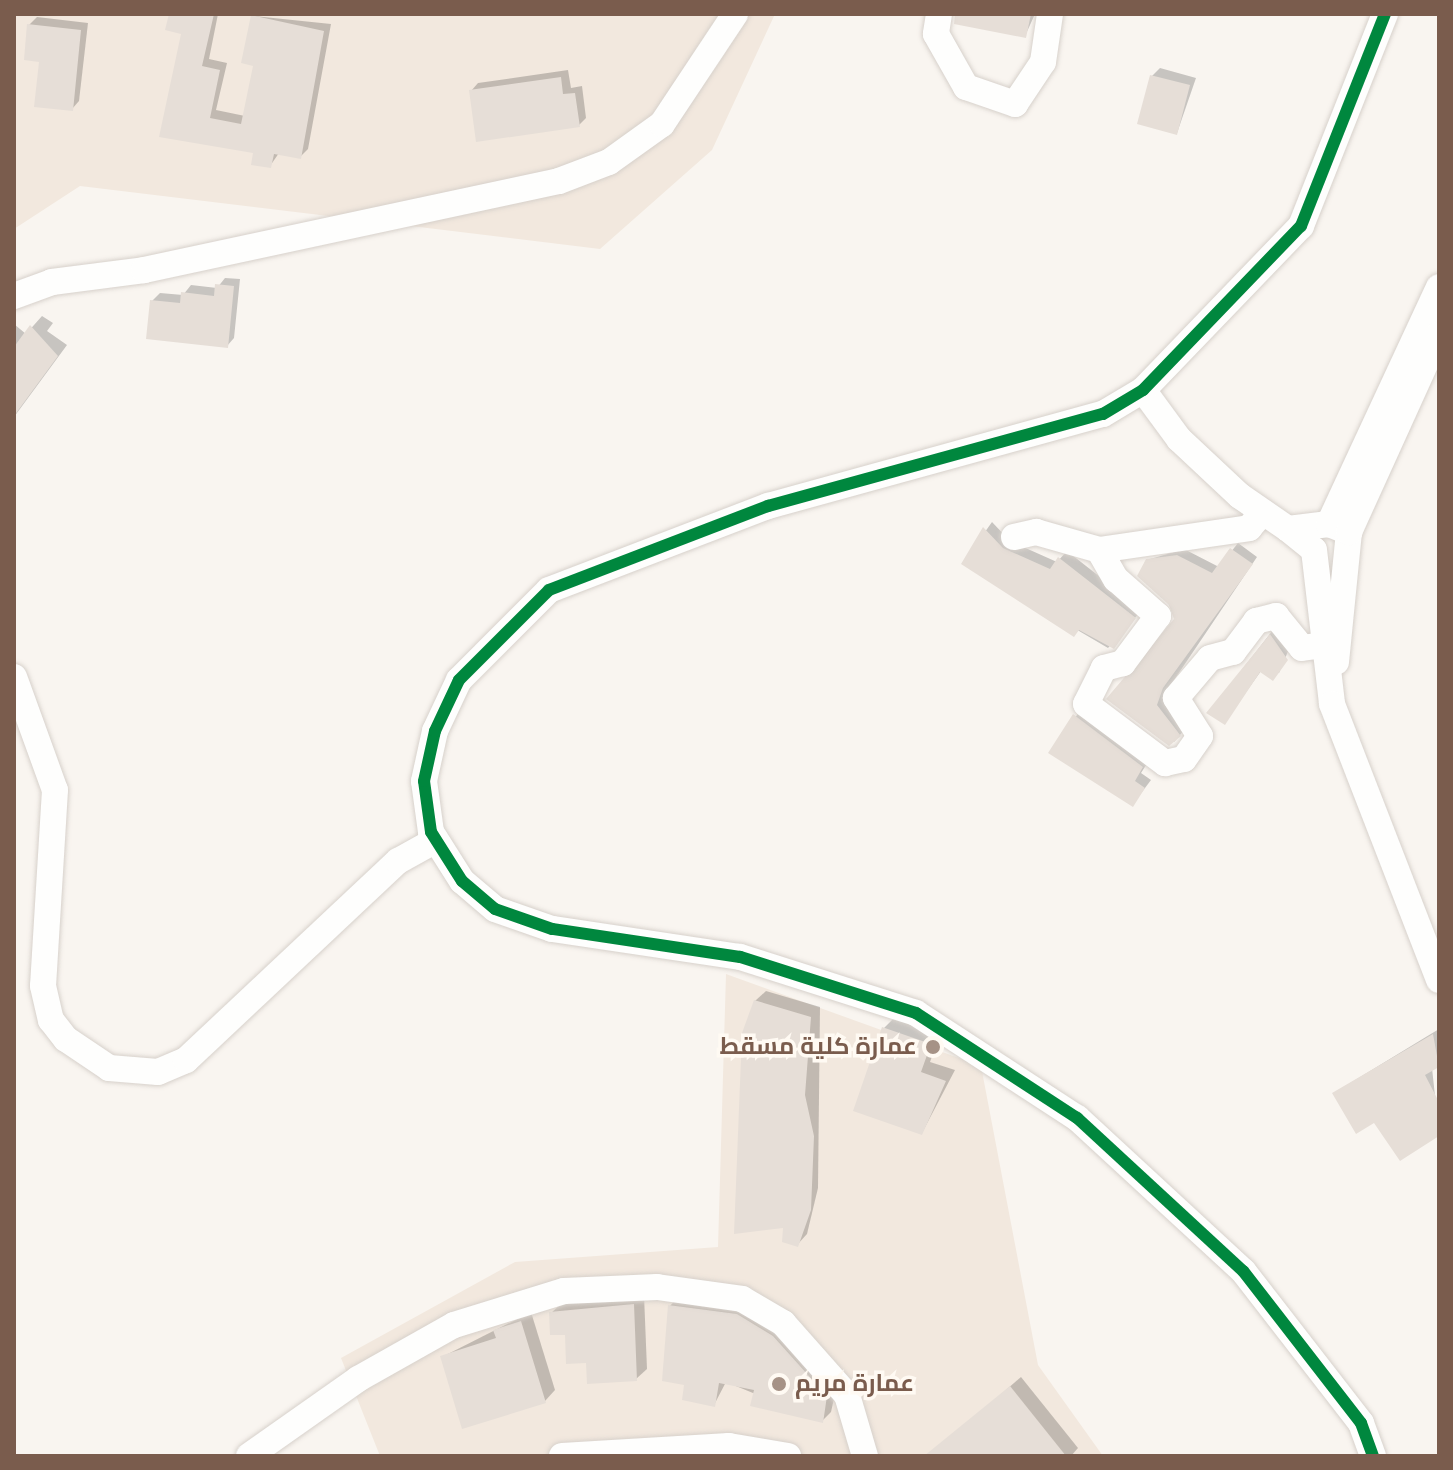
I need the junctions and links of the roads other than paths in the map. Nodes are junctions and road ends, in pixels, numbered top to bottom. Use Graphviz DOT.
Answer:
graph roads {
  1 [pos="735,14"];
  2 [pos="939,14"];
  3 [pos="1050,14"];
  4 [pos="1385,14"];
  5 [pos="1439,287"];
  6 [pos="14,296"];
  7 [pos="1439,334"];
  8 [pos="1143,390"];
  9 [pos="1263,512"];
  10 [pos="1339,528"];
  11 [pos="1288,529"];
  12 [pos="1014,537"];
  13 [pos="1099,550"];
  14 [pos="1323,645"];
  15 [pos="14,677"];
  16 [pos="1332,704"];
  17 [pos="436,840"];
  18 [pos="1439,980"];
  19 [pos="249,1456"];
  20 [pos="562,1456"];
  21 [pos="788,1456"];
  22 [pos="865,1456"];
  23 [pos="1373,1456"];
  1 -- 6 [label="street"];
  2 -- 3 [label="street"];
  4 -- 8 [label="street"];
  5 -- 10 [label="street"];
  7 -- 10 [label="street"];
  8 -- 9 [label="street"];
  8 -- 17 [label="street"];
  9 -- 11 [label="street"];
  9 -- 13 [label="street"];
  10 -- 11 [label="street"];
  10 -- 16 [label="street"];
  11 -- 14 [label="street"];
  12 -- 13 [label="street"];
  13 -- 14 [label="street"];
  14 -- 16 [label="street"];
  15 -- 17 [label="street"];
  16 -- 18 [label="street"];
  17 -- 23 [label="street"];
  19 -- 22 [label="street"];
  20 -- 21 [label="street"];
}
